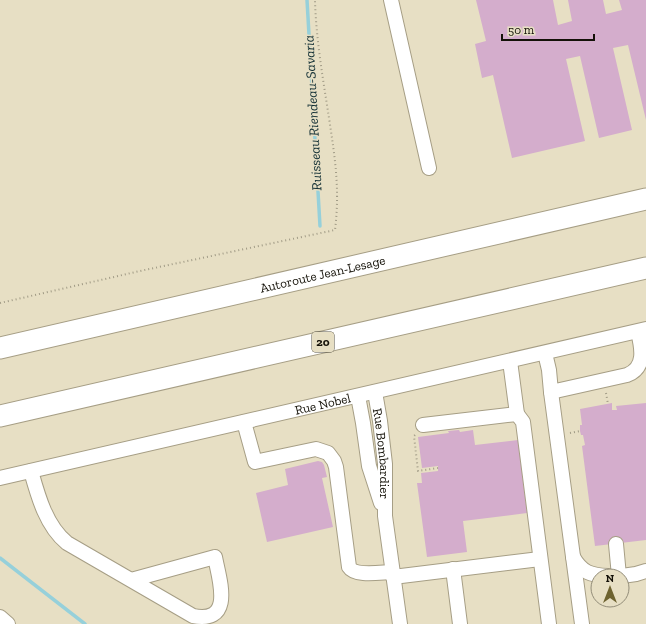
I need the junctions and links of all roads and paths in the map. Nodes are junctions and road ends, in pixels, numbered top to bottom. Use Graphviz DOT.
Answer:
graph roads {
  1 [pos="315,0"];
  2 [pos="391,0"];
  3 [pos="429,168"];
  4 [pos="646,199"];
  5 [pos="646,268"];
  6 [pos="0,303"];
  7 [pos="642,330"];
  8 [pos="0,348"];
  9 [pos="545,353"];
  10 [pos="510,361"];
  11 [pos="375,392"];
  12 [pos="551,392"];
  13 [pos="358,396"];
  14 [pos="606,396"];
  15 [pos="608,404"];
  16 [pos="517,414"];
  17 [pos="0,416"];
  18 [pos="244,422"];
  19 [pos="420,429"];
  20 [pos="580,431"];
  21 [pos="574,432"];
  22 [pos="438,468"];
  23 [pos="31,471"];
  24 [pos="0,478"];
  25 [pos="385,516"];
  26 [pos="616,544"];
  27 [pos="571,549"];
  28 [pos="540,559"];
  29 [pos="620,568"];
  30 [pos="453,569"];
  31 [pos="646,571"];
  32 [pos="590,573"];
  33 [pos="393,574"];
  34 [pos="630,575"];
  35 [pos="131,580"];
  36 [pos="0,617"];
  37 [pos="8,624"];
  38 [pos="400,624"];
  39 [pos="460,624"];
  40 [pos="549,624"];
  41 [pos="582,624"];
  1 -- 6 [label="path"];
  2 -- 3 [label="street"];
  4 -- 8 [label="highway, Autoroute Jean-Lesage"];
  5 -- 17 [label="highway, 20"];
  7 -- 9 [label="street, Rue Nobel"];
  7 -- 12 [label="street"];
  9 -- 10 [label="street, Rue Nobel"];
  9 -- 12 [label="street"];
  10 -- 11 [label="street, Rue Nobel"];
  10 -- 16 [label="street"];
  11 -- 13 [label="street, Rue Nobel"];
  11 -- 25 [label="street, Rue Bombardier"];
  12 -- 27 [label="street"];
  13 -- 18 [label="street, Rue Nobel"];
  13 -- 25 [label="street, Rue Bombardier"];
  14 -- 15 [label="path"];
  16 -- 19 [label="street"];
  16 -- 28 [label="street"];
  18 -- 23 [label="street, Rue Nobel"];
  18 -- 33 [label="street"];
  19 -- 22 [label="path"];
  20 -- 21 [label="path"];
  23 -- 24 [label="street, Rue Nobel"];
  23 -- 35 [label="street"];
  25 -- 33 [label="street, Rue Bombardier"];
  26 -- 29 [label="street"];
  27 -- 32 [label="street"];
  27 -- 41 [label="street"];
  28 -- 30 [label="street"];
  28 -- 40 [label="street"];
  30 -- 33 [label="street"];
  30 -- 39 [label="street"];
  31 -- 34 [label="street"];
  33 -- 38 [label="street, Rue Bombardier"];
  35 -- 35 [label="street"];
  36 -- 37 [label="street"];
}
